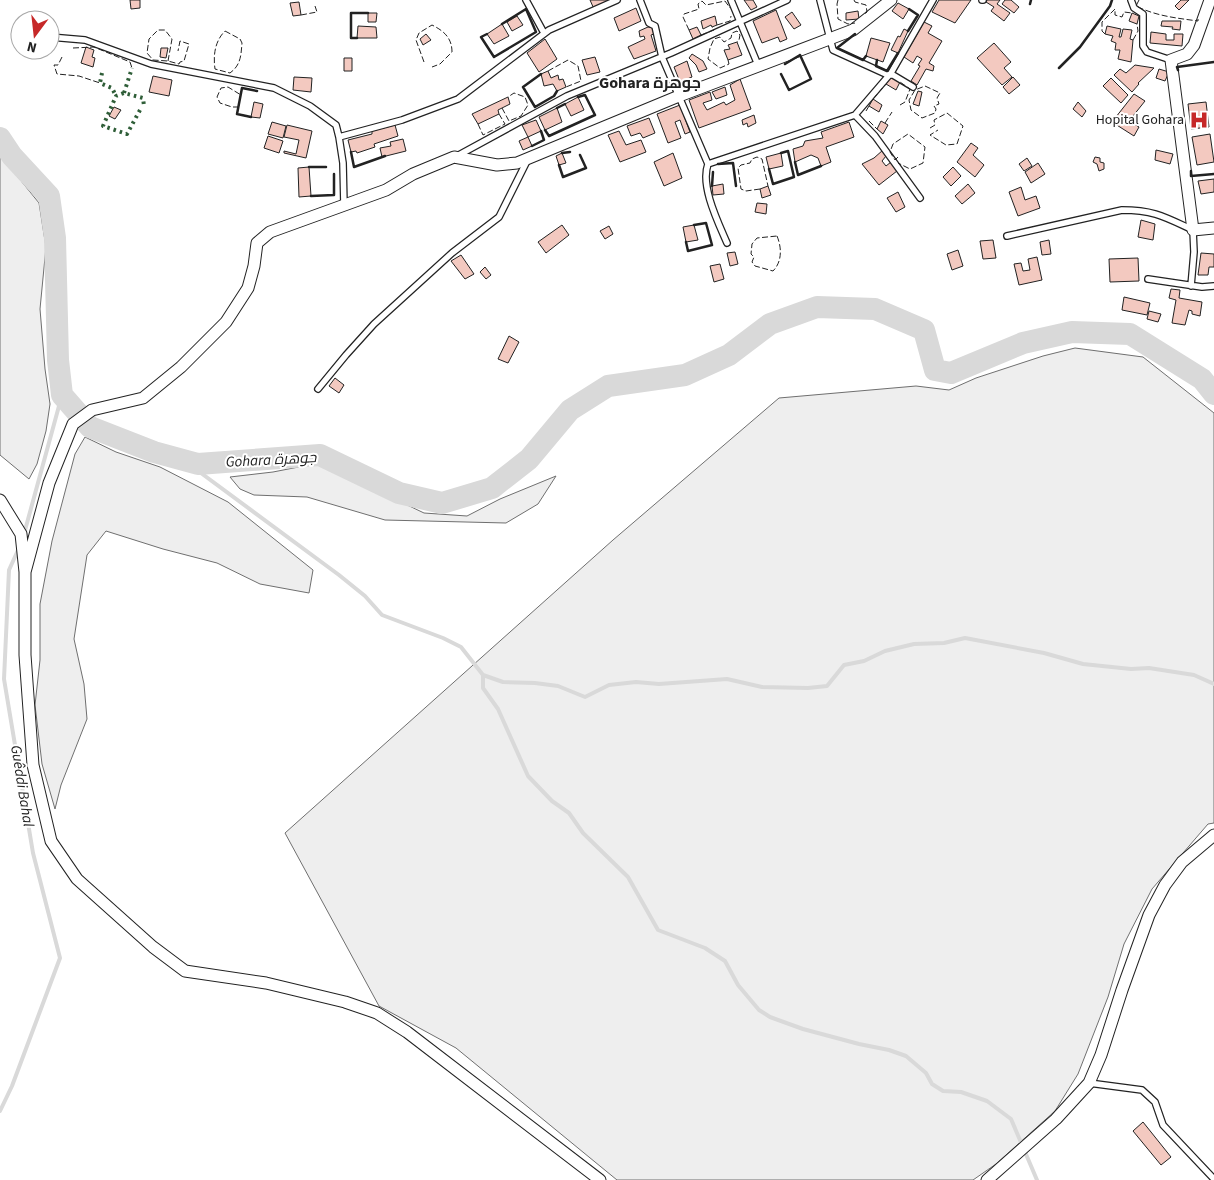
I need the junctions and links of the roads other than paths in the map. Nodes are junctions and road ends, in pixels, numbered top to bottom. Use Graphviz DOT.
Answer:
graph roads {
  1 [pos="526,0"];
  2 [pos="616,0"];
  3 [pos="640,0"];
  4 [pos="731,0"];
  5 [pos="787,0"];
  6 [pos="820,0"];
  7 [pos="891,0"];
  8 [pos="932,0"];
  9 [pos="1131,0"];
  10 [pos="1210,0"];
  11 [pos="740,21"];
  12 [pos="544,33"];
  13 [pos="60,38"];
  14 [pos="829,38"];
  15 [pos="662,57"];
  16 [pos="1171,60"];
  17 [pos="758,65"];
  18 [pos="888,75"];
  19 [pos="913,87"];
  20 [pos="679,96"];
  21 [pos="855,115"];
  22 [pos="339,137"];
  23 [pos="454,157"];
  24 [pos="529,157"];
  25 [pos="708,164"];
  26 [pos="920,198"];
  27 [pos="344,206"];
  28 [pos="1214,228"];
  29 [pos="1193,230"];
  30 [pos="1007,236"];
  31 [pos="727,243"];
  32 [pos="1148,279"];
  33 [pos="1191,286"];
  34 [pos="1214,286"];
  35 [pos="318,390"];
  36 [pos="0,500"];
  37 [pos="25,572"];
  38 [pos="1214,835"];
  39 [pos="1089,1083"];
  40 [pos="1214,1179"];
  41 [pos="600,1180"];
  42 [pos="987,1180"];
  1 -- 12 [label="lane"];
  2 -- 12 [label="lane"];
  3 -- 15 [label="lane"];
  4 -- 11 [label="lane"];
  5 -- 11 [label="lane"];
  6 -- 14 [label="lane"];
  7 -- 14 [label="street"];
  8 -- 18 [label="lane"];
  9 -- 16 [label="lane"];
  10 -- 16 [label="street"];
  11 -- 15 [label="lane"];
  11 -- 17 [label="lane"];
  12 -- 22 [label="lane"];
  13 -- 22 [label="lane"];
  14 -- 17 [label="street"];
  14 -- 18 [label="lane"];
  15 -- 20 [label="lane"];
  15 -- 23 [label="lane"];
  16 -- 29 [label="street"];
  17 -- 20 [label="street"];
  18 -- 19 [label="lane"];
  18 -- 21 [label="lane"];
  20 -- 24 [label="street"];
  20 -- 25 [label="lane"];
  21 -- 25 [label="lane"];
  21 -- 26 [label="lane"];
  22 -- 27 [label="lane"];
  23 -- 24 [label="street"];
  23 -- 27 [label="street"];
  24 -- 35 [label="lane"];
  25 -- 31 [label="lane"];
  27 -- 37 [label="street"];
  28 -- 29 [label="street"];
  29 -- 30 [label="lane"];
  29 -- 33 [label="lane"];
  32 -- 33 [label="lane"];
  33 -- 34 [label="lane"];
  36 -- 37 [label="street"];
  37 -- 41 [label="street"];
  38 -- 39 [label="street"];
  39 -- 40 [label="lane"];
  39 -- 42 [label="street"];
}
